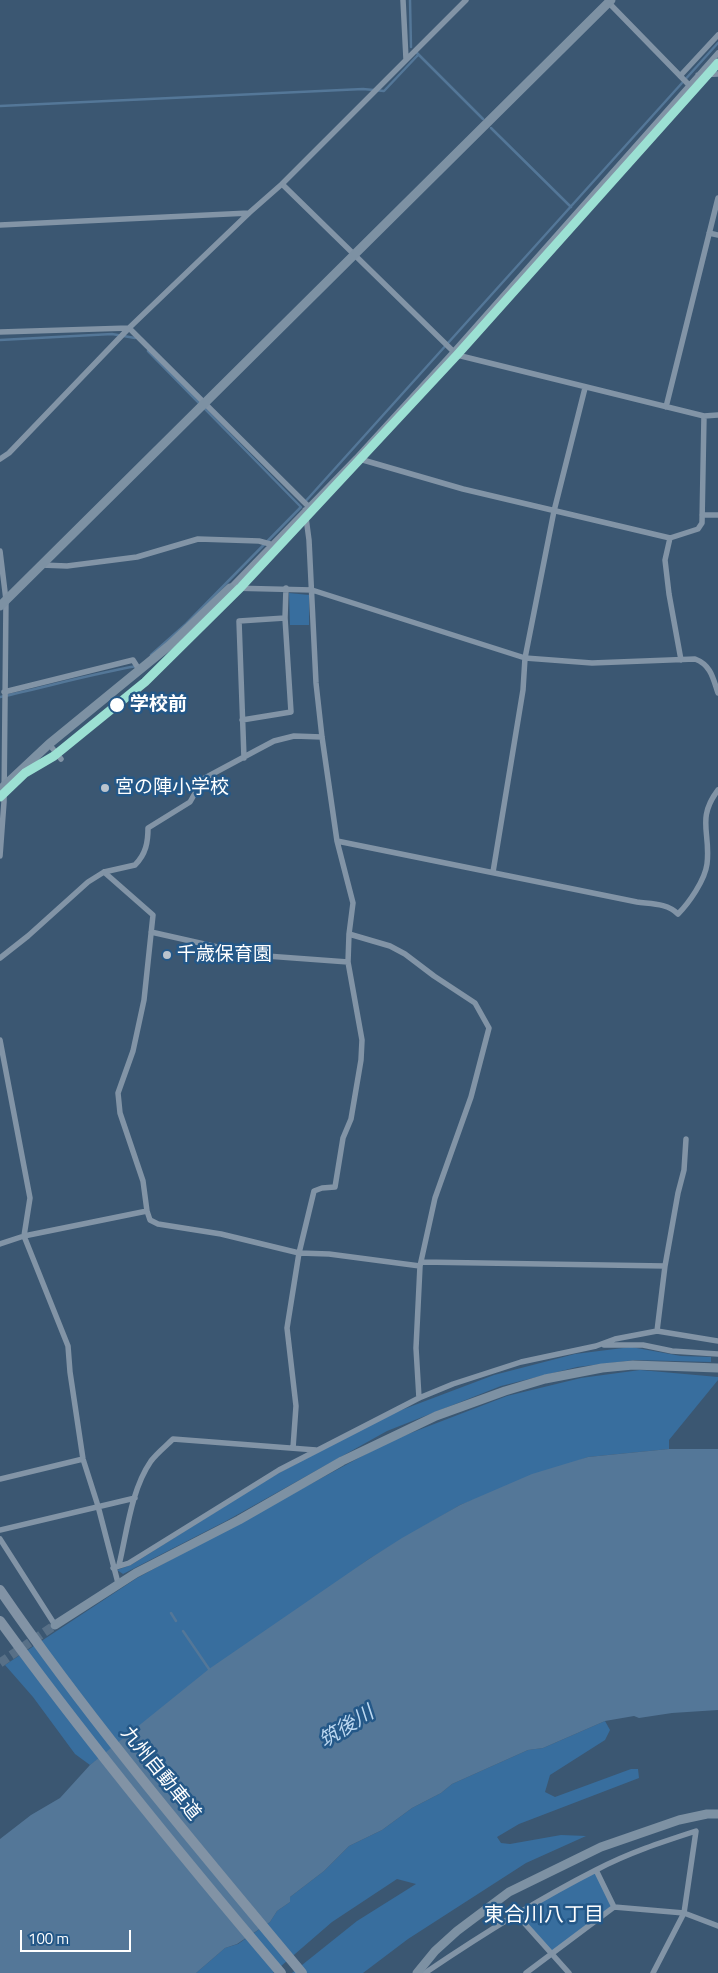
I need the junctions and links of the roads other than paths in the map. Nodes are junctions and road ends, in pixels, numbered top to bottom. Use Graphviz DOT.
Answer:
graph roads {
  1 [pos="403,0"];
  2 [pos="466,0"];
  3 [pos="609,1"];
  4 [pos="718,35"];
  5 [pos="718,53"];
  6 [pos="406,59"];
  7 [pos="718,74"];
  8 [pos="698,75"];
  9 [pos="680,76"];
  10 [pos="690,86"];
  11 [pos="282,184"];
  12 [pos="718,198"];
  13 [pos="249,213"];
  14 [pos="0,225"];
  15 [pos="709,233"];
  16 [pos="718,235"];
  17 [pos="355,254"];
  18 [pos="129,328"];
  19 [pos="0,332"];
  20 [pos="453,352"];
  21 [pos="585,388"];
  22 [pos="204,403"];
  23 [pos="666,407"];
  24 [pos="718,415"];
  25 [pos="704,416"];
  26 [pos="356,458"];
  27 [pos="0,459"];
  28 [pos="306,508"];
  29 [pos="554,511"];
  30 [pos="718,515"];
  31 [pos="702,516"];
  32 [pos="670,538"];
  33 [pos="270,544"];
  34 [pos="0,551"];
  35 [pos="41,565"];
  36 [pos="230,588"];
  37 [pos="286,588"];
  38 [pos="312,590"];
  39 [pos="3,603"];
  40 [pos="285,618"];
  41 [pos="525,658"];
  42 [pos="681,660"];
  43 [pos="140,671"];
  44 [pos="4,692"];
  45 [pos="718,693"];
  46 [pos="242,720"];
  47 [pos="322,737"];
  48 [pos="49,744"];
  49 [pos="244,758"];
  50 [pos="61,759"];
  51 [pos="2,788"];
  52 [pos="718,790"];
  53 [pos="2,804"];
  54 [pos="337,841"];
  55 [pos="0,856"];
  56 [pos="104,872"];
  57 [pos="493,872"];
  58 [pos="151,932"];
  59 [pos="349,934"];
  60 [pos="0,958"];
  61 [pos="348,962"];
  62 [pos="0,1040"];
  63 [pos="686,1139"];
  64 [pos="147,1211"];
  65 [pos="24,1236"];
  66 [pos="0,1244"];
  67 [pos="299,1253"];
  68 [pos="421,1264"];
  69 [pos="665,1266"];
  70 [pos="657,1330"];
  71 [pos="718,1341"];
  72 [pos="596,1346"];
  73 [pos="718,1354"];
  74 [pos="718,1368"];
  75 [pos="418,1398"];
  76 [pos="292,1448"];
  77 [pos="316,1450"];
  78 [pos="83,1459"];
  79 [pos="0,1478"];
  80 [pos="135,1498"];
  81 [pos="98,1506"];
  82 [pos="0,1530"];
  83 [pos="0,1539"];
  84 [pos="116,1567"];
  85 [pos="118,1583"];
  86 [pos="0,1590"];
  87 [pos="0,1621"];
  88 [pos="55,1625"];
  89 [pos="718,1814"];
  90 [pos="596,1870"];
  91 [pos="614,1907"];
  92 [pos="684,1913"];
  93 [pos="517,1915"];
  94 [pos="718,1926"];
  95 [pos="553,1953"];
  96 [pos="281,1973"];
  97 [pos="302,1973"];
  98 [pos="417,1973"];
  99 [pos="425,1973"];
  100 [pos="526,1973"];
  101 [pos="569,1973"];
  102 [pos="653,1973"];
  1 -- 6 [label="street"];
  2 -- 6 [label="street"];
  3 -- 9 [label="street"];
  3 -- 17 [label="street"];
  4 -- 9 [label="street"];
  5 -- 8 [label="street"];
  6 -- 11 [label="street"];
  7 -- 8 [label="street"];
  8 -- 10 [label="street"];
  9 -- 10 [label="street"];
  10 -- 20 [label="street"];
  11 -- 13 [label="street"];
  11 -- 17 [label="street"];
  12 -- 15 [label="street"];
  13 -- 14 [label="street"];
  13 -- 18 [label="street"];
  15 -- 16 [label="street"];
  15 -- 23 [label="street"];
  17 -- 20 [label="street"];
  17 -- 22 [label="street"];
  18 -- 19 [label="street"];
  18 -- 22 [label="street"];
  18 -- 27 [label="street"];
  20 -- 21 [label="street"];
  20 -- 26 [label="street"];
  21 -- 23 [label="street"];
  21 -- 29 [label="street"];
  22 -- 28 [label="street"];
  22 -- 35 [label="street"];
  23 -- 25 [label="street"];
  24 -- 25 [label="street"];
  25 -- 31 [label="street"];
  26 -- 28 [label="street"];
  26 -- 29 [label="street"];
  28 -- 33 [label="street"];
  28 -- 38 [label="street"];
  29 -- 32 [label="street"];
  29 -- 41 [label="street"];
  30 -- 31 [label="street"];
  31 -- 32 [label="street"];
  32 -- 42 [label="street"];
  33 -- 35 [label="street"];
  33 -- 36 [label="street"];
  34 -- 39 [label="street"];
  35 -- 39 [label="street"];
  36 -- 37 [label="street"];
  36 -- 43 [label="street"];
  37 -- 38 [label="street"];
  37 -- 40 [label="street"];
  38 -- 41 [label="street"];
  38 -- 47 [label="street"];
  39 -- 44 [label="street"];
  40 -- 46 [label="street"];
  40 -- 46 [label="street"];
  41 -- 42 [label="street"];
  41 -- 57 [label="street"];
  42 -- 45 [label="street"];
  43 -- 44 [label="street"];
  43 -- 48 [label="street"];
  44 -- 51 [label="street"];
  46 -- 49 [label="street"];
  47 -- 49 [label="street"];
  47 -- 54 [label="street"];
  48 -- 50 [label="street"];
  48 -- 51 [label="street"];
  49 -- 56 [label="street"];
  51 -- 53 [label="street"];
  52 -- 57 [label="street"];
  53 -- 55 [label="street"];
  54 -- 57 [label="street"];
  54 -- 59 [label="street"];
  56 -- 58 [label="street"];
  56 -- 60 [label="street"];
  58 -- 61 [label="street"];
  58 -- 64 [label="street"];
  59 -- 61 [label="street"];
  59 -- 68 [label="street"];
  61 -- 67 [label="street"];
  62 -- 65 [label="street"];
  63 -- 69 [label="street"];
  64 -- 65 [label="street"];
  64 -- 67 [label="street"];
  65 -- 66 [label="street"];
  65 -- 78 [label="street"];
  67 -- 68 [label="street"];
  67 -- 76 [label="street"];
  68 -- 69 [label="street"];
  68 -- 75 [label="street"];
  69 -- 70 [label="street"];
  70 -- 71 [label="street"];
  70 -- 72 [label="street"];
  72 -- 73 [label="street"];
  72 -- 75 [label="street"];
  74 -- 85 [label="street"];
  75 -- 77 [label="street"];
  76 -- 77 [label="street"];
  76 -- 80 [label="street"];
  77 -- 84 [label="street"];
  78 -- 79 [label="street"];
  78 -- 81 [label="street"];
  80 -- 81 [label="street"];
  80 -- 84 [label="street"];
  81 -- 82 [label="street"];
  81 -- 84 [label="street"];
  83 -- 88 [label="street"];
  84 -- 85 [label="street"];
  85 -- 88 [label="street"];
  86 -- 97 [label="highway, 九州自動車道"];
  87 -- 96 [label="highway, 九州自動車道"];
  89 -- 98 [label="street"];
  90 -- 91 [label="street"];
  90 -- 92 [label="street"];
  90 -- 93 [label="street"];
  91 -- 92 [label="street"];
  91 -- 95 [label="street"];
  92 -- 94 [label="street"];
  92 -- 102 [label="street"];
  93 -- 95 [label="street"];
  93 -- 99 [label="street"];
  95 -- 100 [label="street"];
  95 -- 101 [label="street"];
}
